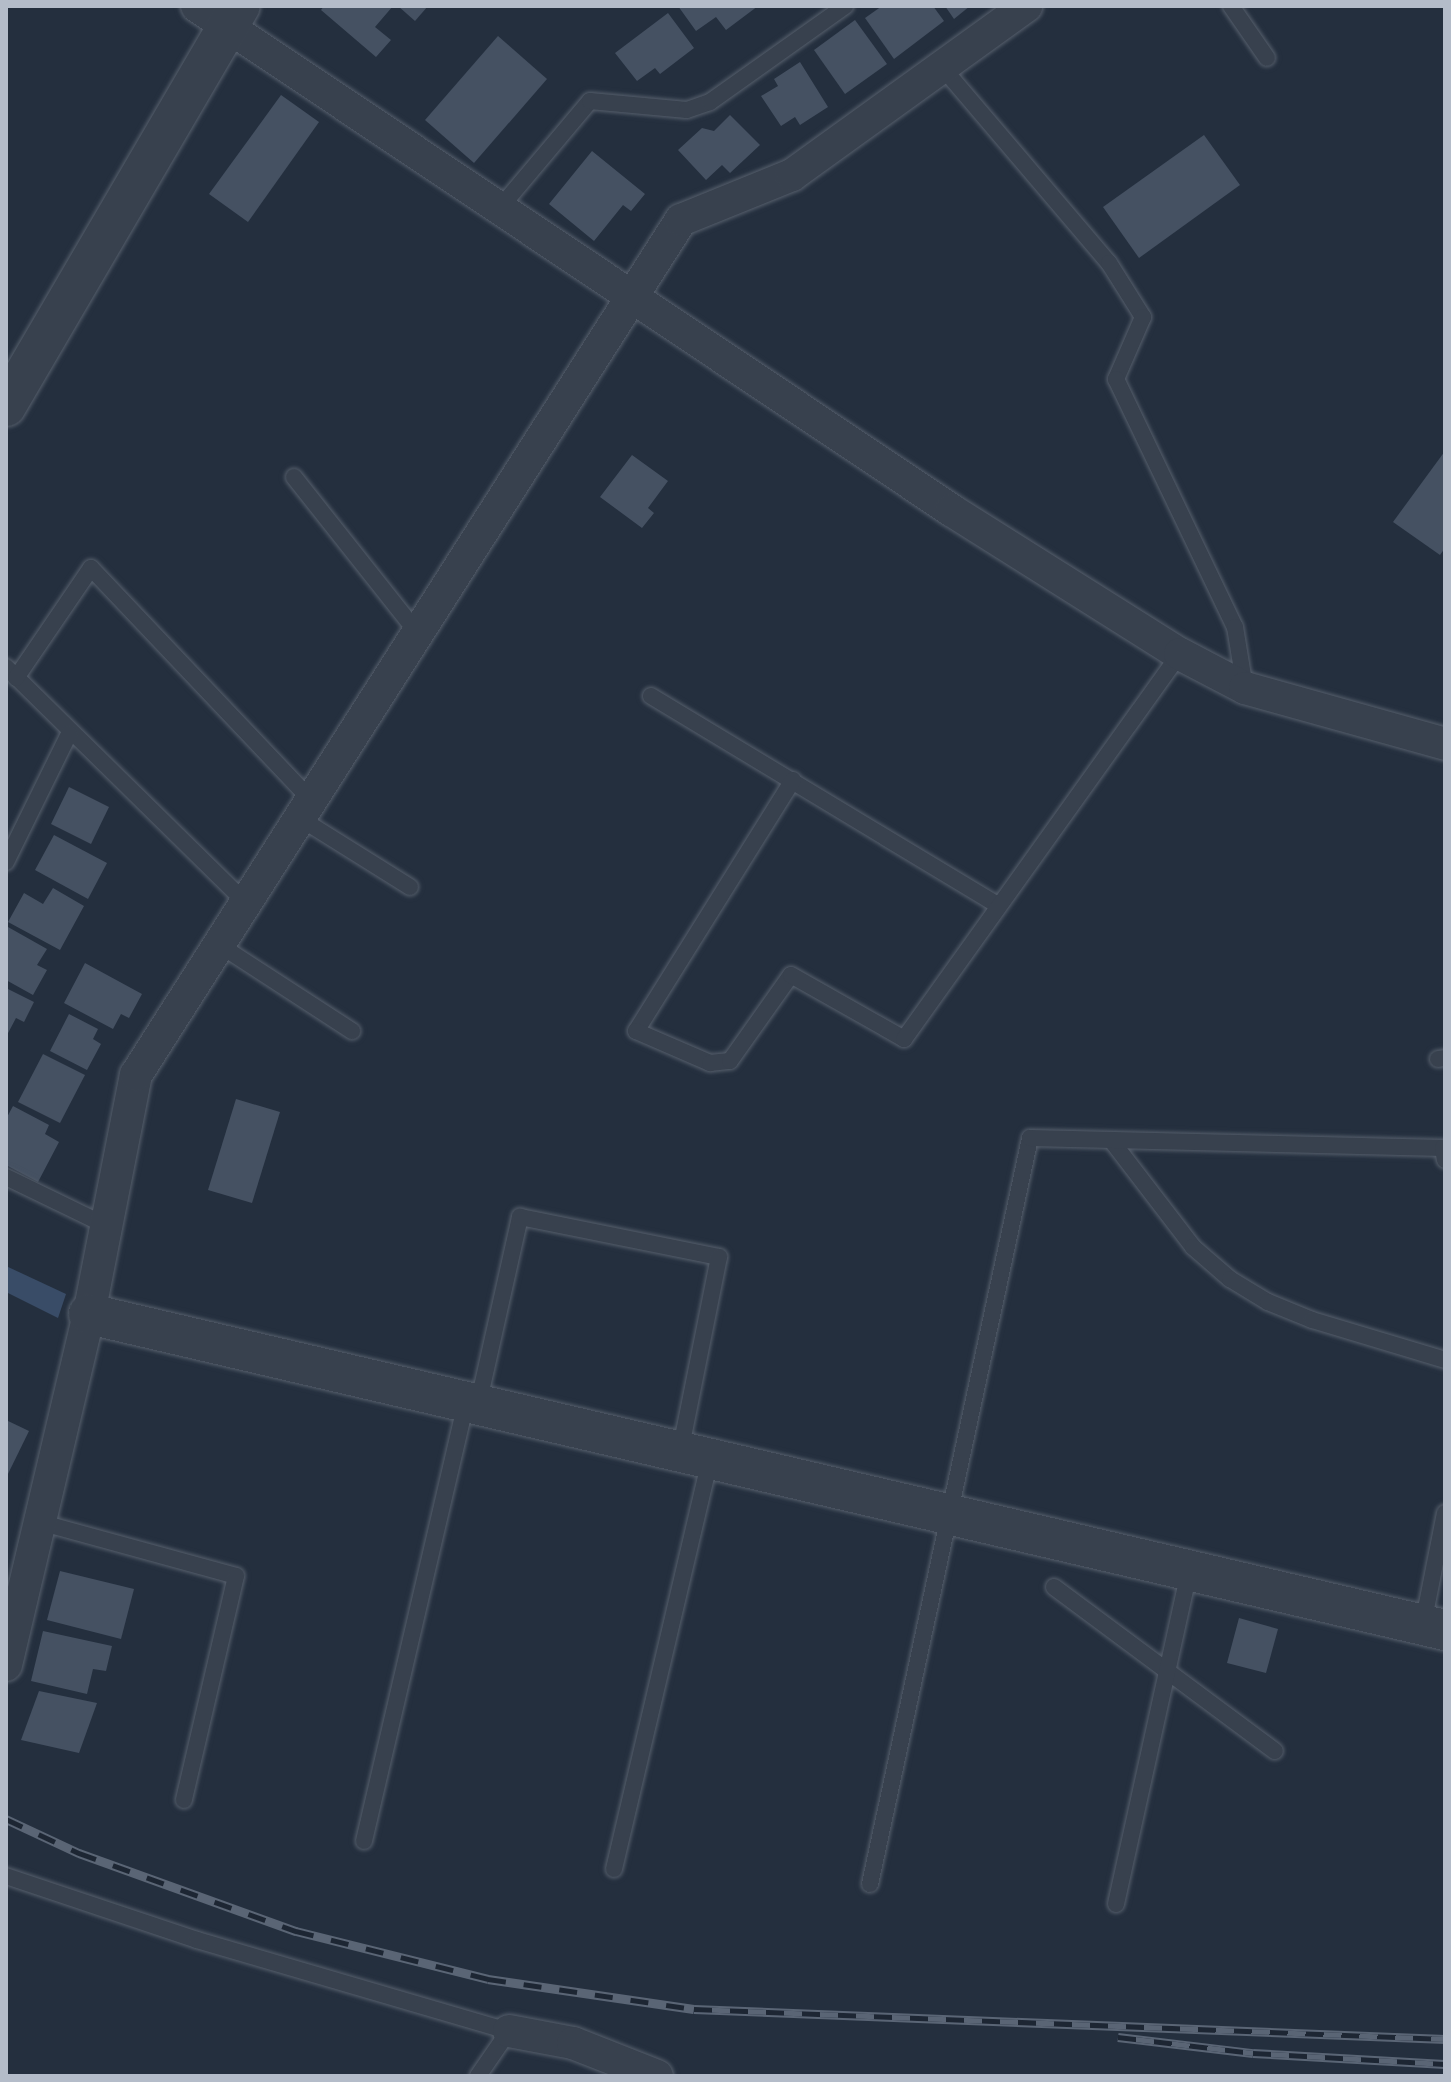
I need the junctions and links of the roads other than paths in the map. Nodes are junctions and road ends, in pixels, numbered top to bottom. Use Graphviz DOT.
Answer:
graph roads {
  1 [pos="845,6"];
  2 [pos="1026,6"];
  3 [pos="1231,6"];
  4 [pos="222,13"];
  5 [pos="1267,58"];
  6 [pos="942,67"];
  7 [pos="499,209"];
  8 [pos="630,295"];
  9 [pos="6,406"];
  10 [pos="294,477"];
  11 [pos="417,632"];
  12 [pos="1180,654"];
  13 [pos="11,672"];
  14 [pos="1245,688"];
  15 [pos="651,696"];
  16 [pos="69,734"];
  17 [pos="1445,744"];
  18 [pos="793,780"];
  19 [pos="304,808"];
  20 [pos="6,862"];
  21 [pos="410,887"];
  22 [pos="245,902"];
  23 [pos="997,905"];
  24 [pos="218,944"];
  25 [pos="352,1031"];
  26 [pos="1111,1140"];
  27 [pos="1445,1160"];
  28 [pos="6,1177"];
  29 [pos="103,1224"];
  30 [pos="89,1314"];
  31 [pos="1445,1360"];
  32 [pos="472,1404"];
  33 [pos="696,1455"];
  34 [pos="946,1513"];
  35 [pos="1445,1513"];
  36 [pos="39,1522"];
  37 [pos="1189,1570"];
  38 [pos="1054,1587"];
  39 [pos="1434,1627"];
  40 [pos="6,1665"];
  41 [pos="1167,1671"];
  42 [pos="1275,1751"];
  43 [pos="184,1800"];
  44 [pos="364,1841"];
  45 [pos="614,1869"];
  46 [pos="6,1876"];
  47 [pos="870,1884"];
  48 [pos="1116,1904"];
  49 [pos="509,2031"];
  50 [pos="478,2076"];
  51 [pos="657,2076"];
  1 -- 7 [label="lane"];
  2 -- 6 [label="street"];
  3 -- 5 [label="lane"];
  4 -- 7 [label="street"];
  4 -- 9 [label="street"];
  6 -- 8 [label="street"];
  6 -- 14 [label="lane"];
  7 -- 8 [label="street"];
  8 -- 11 [label="street"];
  8 -- 12 [label="street"];
  10 -- 11 [label="lane"];
  11 -- 19 [label="street"];
  12 -- 14 [label="street"];
  12 -- 23 [label="lane"];
  13 -- 16 [label="lane"];
  13 -- 19 [label="lane"];
  14 -- 17 [label="street"];
  15 -- 18 [label="lane"];
  16 -- 20 [label="lane"];
  16 -- 22 [label="lane"];
  18 -- 23 [label="lane"];
  18 -- 23 [label="lane"];
  19 -- 21 [label="lane"];
  19 -- 22 [label="street"];
  22 -- 24 [label="street"];
  24 -- 25 [label="lane"];
  24 -- 29 [label="street"];
  26 -- 27 [label="lane"];
  26 -- 31 [label="lane"];
  26 -- 34 [label="lane"];
  28 -- 29 [label="lane"];
  29 -- 30 [label="street"];
  30 -- 32 [label="street"];
  30 -- 36 [label="street"];
  32 -- 33 [label="street"];
  32 -- 33 [label="lane"];
  32 -- 44 [label="lane"];
  33 -- 34 [label="street"];
  33 -- 45 [label="lane"];
  34 -- 37 [label="street"];
  34 -- 47 [label="lane"];
  35 -- 39 [label="lane"];
  36 -- 40 [label="street"];
  36 -- 43 [label="lane"];
  37 -- 39 [label="street"];
  37 -- 41 [label="lane"];
  38 -- 41 [label="lane"];
  41 -- 42 [label="lane"];
  41 -- 48 [label="lane"];
  46 -- 49 [label="lane"];
  49 -- 50 [label="lane"];
  49 -- 51 [label="street"];
}
